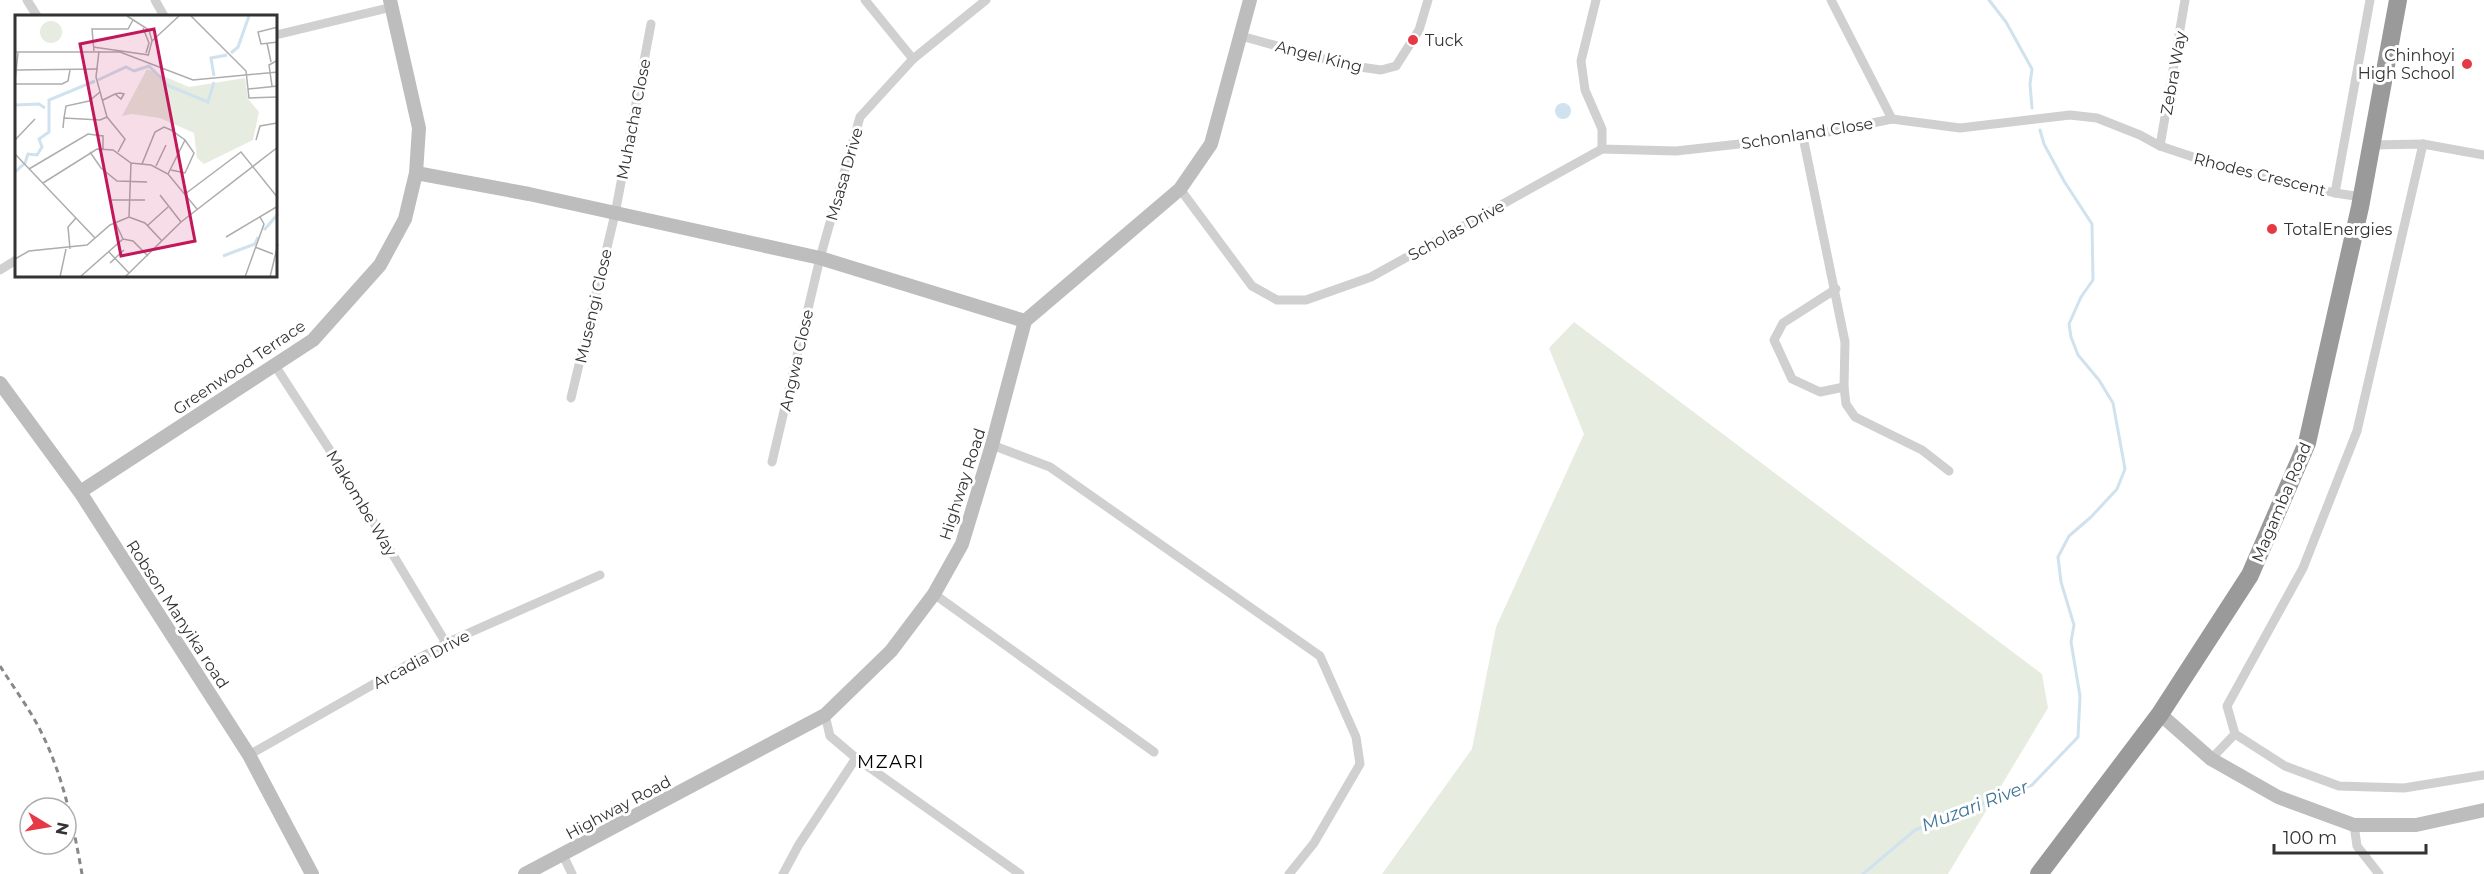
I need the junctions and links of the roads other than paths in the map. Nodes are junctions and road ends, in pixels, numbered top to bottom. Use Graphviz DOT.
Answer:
graph roads {
  1 [pos="27,0"];
  2 [pos="155,0"];
  3 [pos="864,0"];
  4 [pos="986,0"];
  5 [pos="1250,0"];
  6 [pos="1428,0"];
  7 [pos="1596,0"];
  8 [pos="1831,0"];
  9 [pos="2185,0"];
  10 [pos="2370,0"];
  11 [pos="2398,0"];
  12 [pos="391,4"];
  13 [pos="36,15"];
  14 [pos="163,15"];
  15 [pos="651,24"];
  16 [pos="278,34"];
  17 [pos="1241,36"];
  18 [pos="913,59"];
  19 [pos="1892,119"];
  20 [pos="1803,137"];
  21 [pos="2372,144"];
  22 [pos="2423,144"];
  23 [pos="2160,146"];
  24 [pos="1602,149"];
  25 [pos="2484,155"];
  26 [pos="416,172"];
  27 [pos="1180,189"];
  28 [pos="2335,193"];
  29 [pos="2362,197"];
  30 [pos="615,214"];
  31 [pos="820,258"];
  32 [pos="15,261"];
  33 [pos="0,270"];
  34 [pos="1836,289"];
  35 [pos="1025,321"];
  36 [pos="274,364"];
  37 [pos="0,382"];
  38 [pos="1844,387"];
  39 [pos="571,398"];
  40 [pos="992,445"];
  41 [pos="772,462"];
  42 [pos="1949,471"];
  43 [pos="80,492"];
  44 [pos="600,576"];
  45 [pos="934,594"];
  46 [pos="446,643"];
  47 [pos="2160,714"];
  48 [pos="825,715"];
  49 [pos="2235,734"];
  50 [pos="1154,752"];
  51 [pos="249,755"];
  52 [pos="856,758"];
  53 [pos="2211,759"];
  54 [pos="2484,775"];
  55 [pos="2484,810"];
  56 [pos="2354,825"];
  57 [pos="562,855"];
  58 [pos="312,874"];
  59 [pos="525,874"];
  60 [pos="572,874"];
  61 [pos="783,874"];
  62 [pos="1020,874"];
  63 [pos="1289,874"];
  64 [pos="2039,874"];
  65 [pos="2379,874"];
  1 -- 13 [label="street"];
  2 -- 14 [label="street"];
  3 -- 18 [label="street"];
  4 -- 18 [label="street, Msasa Drive"];
  5 -- 17 [label="street"];
  6 -- 17 [label="street, Angel King"];
  7 -- 24 [label="street"];
  8 -- 19 [label="street"];
  9 -- 23 [label="street, Zebra Way"];
  10 -- 28 [label="street"];
  11 -- 21 [label="highway, Magamba Road"];
  12 -- 16 [label="street"];
  12 -- 26 [label="street, Greenwood Terrace"];
  15 -- 30 [label="street, Muhacha Close"];
  17 -- 27 [label="street"];
  18 -- 31 [label="street, Msasa Drive"];
  19 -- 20 [label="street, Schonland Close"];
  19 -- 23 [label="street, Schonland Close"];
  20 -- 24 [label="street, Schonland Close"];
  20 -- 34 [label="street"];
  21 -- 22 [label="street"];
  21 -- 29 [label="highway, Magamba Road"];
  22 -- 25 [label="street"];
  22 -- 49 [label="street"];
  23 -- 28 [label="street, Rhodes Crescent"];
  24 -- 27 [label="street, Scholas Drive"];
  26 -- 30 [label="street"];
  26 -- 36 [label="street, Greenwood Terrace"];
  27 -- 35 [label="street"];
  28 -- 29 [label="street, Rhodes Crescent"];
  29 -- 47 [label="highway, Magamba Road"];
  30 -- 31 [label="street"];
  30 -- 39 [label="street, Musengi Close"];
  31 -- 35 [label="street"];
  31 -- 41 [label="street, Angwa Close"];
  32 -- 33 [label="street"];
  34 -- 38 [label="street"];
  34 -- 38 [label="street"];
  35 -- 40 [label="street, Highway Road"];
  36 -- 43 [label="street, Greenwood Terrace"];
  36 -- 46 [label="street, Makombe Way"];
  37 -- 43 [label="street, Robson Manyika road"];
  38 -- 42 [label="street"];
  40 -- 45 [label="street, Highway Road"];
  40 -- 63 [label="street"];
  43 -- 51 [label="street, Robson Manyika road"];
  44 -- 46 [label="street, Arcadia Drive"];
  45 -- 48 [label="street, Highway Road"];
  45 -- 50 [label="street"];
  46 -- 51 [label="street, Arcadia Drive"];
  47 -- 53 [label="street"];
  47 -- 64 [label="highway, Magamba Road"];
  48 -- 52 [label="street"];
  48 -- 57 [label="street, Highway Road"];
  49 -- 53 [label="street"];
  49 -- 54 [label="street"];
  51 -- 58 [label="street, Robson Manyika road"];
  52 -- 61 [label="street"];
  52 -- 62 [label="street"];
  53 -- 56 [label="street"];
  55 -- 56 [label="street"];
  56 -- 65 [label="street"];
  57 -- 59 [label="street, Highway Road"];
  57 -- 60 [label="street"];
}
